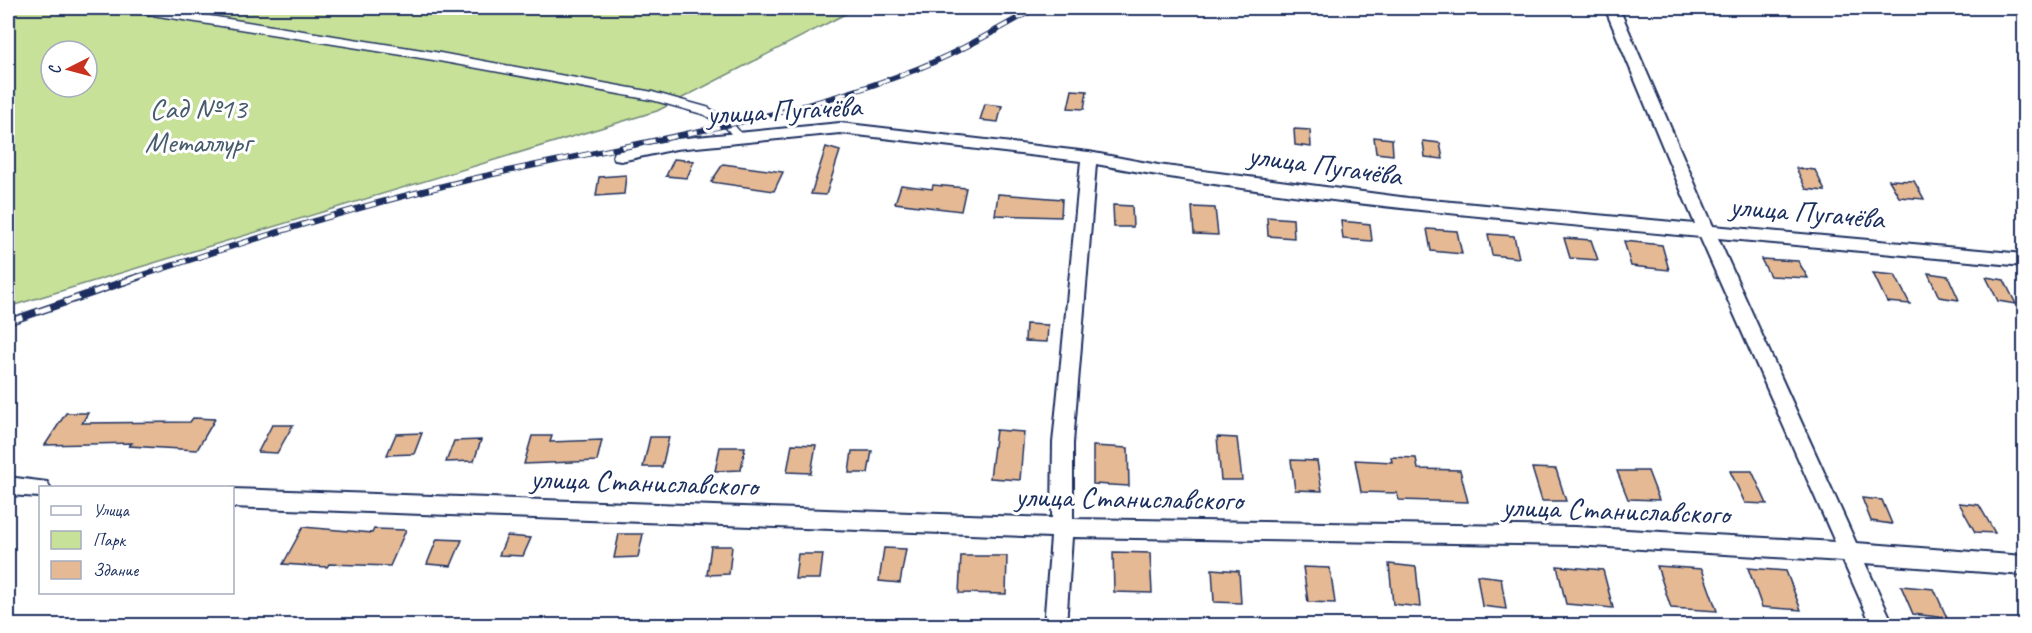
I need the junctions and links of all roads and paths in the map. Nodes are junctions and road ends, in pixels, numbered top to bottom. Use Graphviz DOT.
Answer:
graph roads {
  1 [pos="134,8"];
  2 [pos="1612,8"];
  3 [pos="738,136"];
  4 [pos="621,156"];
  5 [pos="1089,157"];
  6 [pos="1706,230"];
  7 [pos="2025,260"];
  8 [pos="8,486"];
  9 [pos="39,488"];
  10 [pos="234,498"];
  11 [pos="1062,528"];
  12 [pos="1852,552"];
  13 [pos="2025,566"];
  14 [pos="1055,626"];
  15 [pos="1883,626"];
  1 -- 3 [label="lane"];
  2 -- 6 [label="street"];
  3 -- 4 [label="street, улица Пугачёва"];
  3 -- 5 [label="street, улица Пугачёва"];
  5 -- 6 [label="street, улица Пугачёва"];
  5 -- 11 [label="street"];
  6 -- 7 [label="street, улица Пугачёва"];
  6 -- 12 [label="street"];
  8 -- 9 [label="street"];
  10 -- 11 [label="street, улица Станиславского"];
  11 -- 12 [label="street, улица Станиславского"];
  11 -- 14 [label="street"];
  12 -- 13 [label="street, улица Станиславского"];
  12 -- 15 [label="street"];
}
